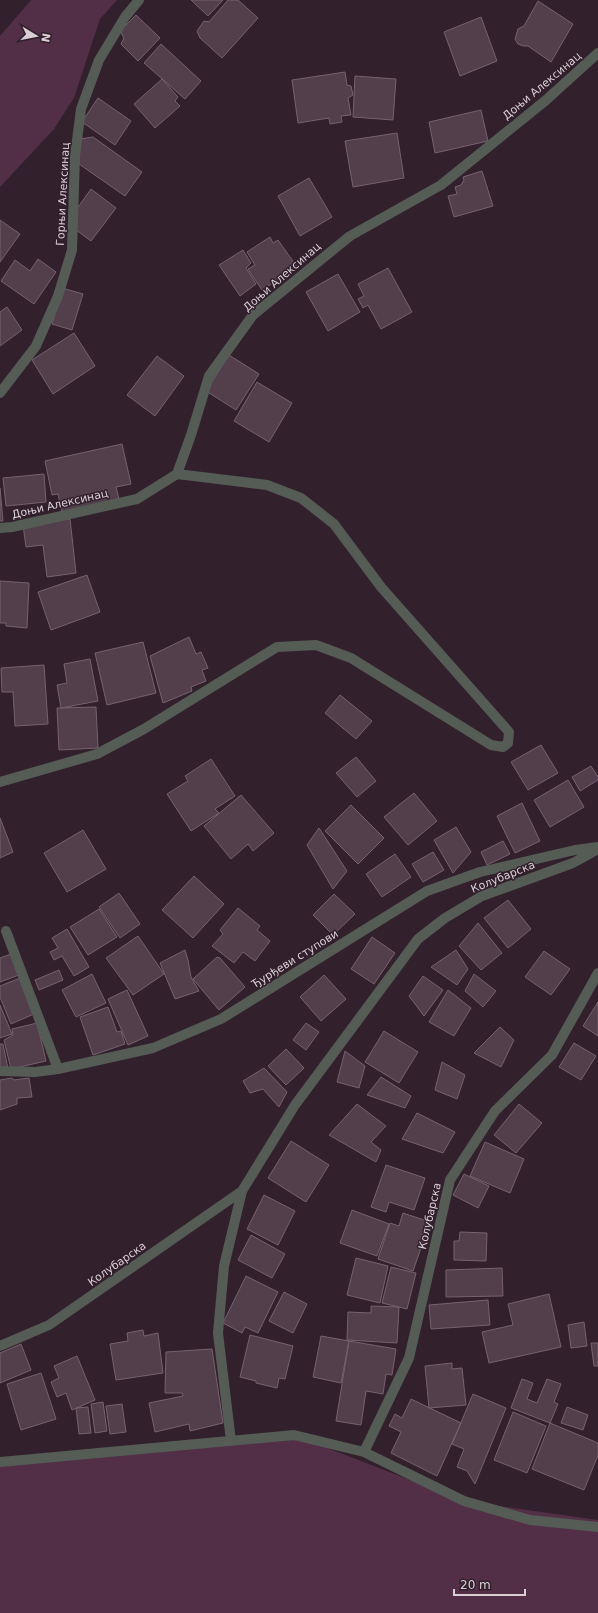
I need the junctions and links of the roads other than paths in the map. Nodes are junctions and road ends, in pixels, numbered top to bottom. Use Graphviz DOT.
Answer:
graph roads {
  1 [pos="139,0"];
  2 [pos="598,54"];
  3 [pos="2,389"];
  4 [pos="176,474"];
  5 [pos="0,528"];
  6 [pos="0,782"];
  7 [pos="598,848"];
  8 [pos="6,931"];
  9 [pos="598,973"];
  10 [pos="58,1069"];
  11 [pos="0,1071"];
  12 [pos="242,1191"];
  13 [pos="0,1346"];
  14 [pos="231,1441"];
  15 [pos="364,1452"];
  16 [pos="0,1462"];
  17 [pos="598,1528"];
  1 -- 3 [label="street, Горњи Алексинац"];
  2 -- 4 [label="street, Доњи Алексинац"];
  4 -- 5 [label="street, Доњи Алексинац"];
  4 -- 6 [label="street"];
  7 -- 10 [label="street, Ђурђеви ступови"];
  7 -- 12 [label="street, Колубарска"];
  8 -- 10 [label="street"];
  9 -- 15 [label="street, Колубарска"];
  10 -- 11 [label="street, Ђурђеви ступови"];
  12 -- 13 [label="street, Колубарска"];
  12 -- 14 [label="street, Колубарска"];
  14 -- 15 [label="street"];
  14 -- 16 [label="street"];
  15 -- 17 [label="street"];
}
